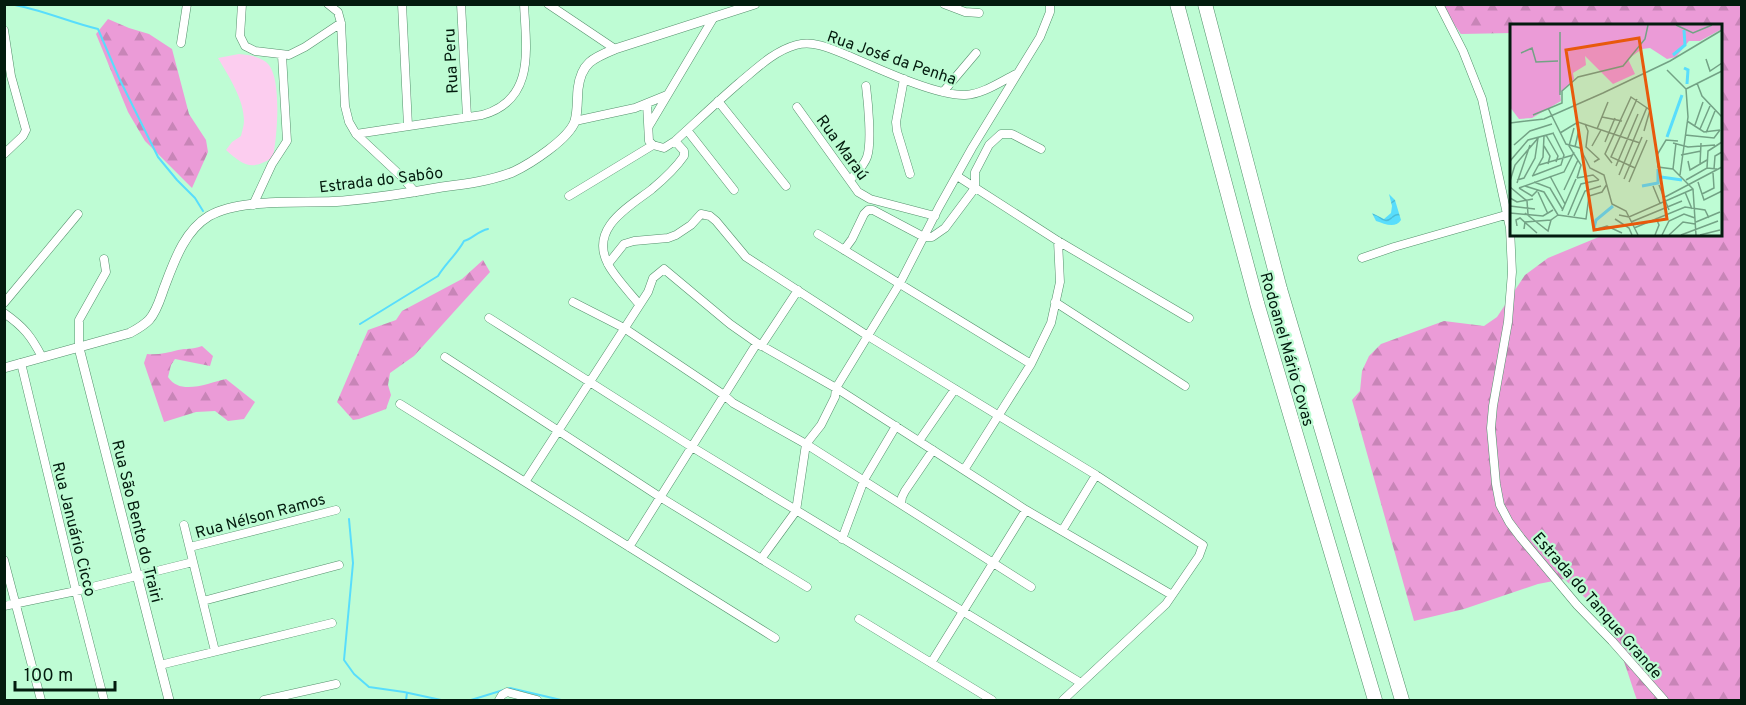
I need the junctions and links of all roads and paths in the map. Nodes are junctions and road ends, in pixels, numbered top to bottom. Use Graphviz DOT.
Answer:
graph roads {
  1 [pos="187,4"];
  2 [pos="242,4"];
  3 [pos="328,4"];
  4 [pos="402,4"];
  5 [pos="461,4"];
  6 [pos="524,4"];
  7 [pos="548,4"];
  8 [pos="755,4"];
  9 [pos="944,4"];
  10 [pos="1050,4"];
  11 [pos="1177,4"];
  12 [pos="1205,4"];
  13 [pos="1439,4"];
  14 [pos="979,13"];
  15 [pos="714,17"];
  16 [pos="341,23"];
  17 [pos="4,30"];
  18 [pos="181,43"];
  19 [pos="615,49"];
  20 [pos="976,53"];
  21 [pos="282,55"];
  22 [pos="1017,74"];
  23 [pos="904,78"];
  24 [pos="866,86"];
  25 [pos="943,92"];
  26 [pos="669,95"];
  27 [pos="718,101"];
  28 [pos="647,104"];
  29 [pos="797,107"];
  30 [pos="467,117"];
  31 [pos="575,120"];
  32 [pos="408,126"];
  33 [pos="649,128"];
  34 [pos="687,130"];
  35 [pos="356,134"];
  36 [pos="675,141"];
  37 [pos="653,145"];
  38 [pos="1041,149"];
  39 [pos="4,154"];
  40 [pos="910,174"];
  41 [pos="957,176"];
  42 [pos="850,180"];
  43 [pos="786,186"];
  44 [pos="975,188"];
  45 [pos="734,190"];
  46 [pos="415,192"];
  47 [pos="569,196"];
  48 [pos="253,205"];
  49 [pos="78,214"];
  50 [pos="1509,214"];
  51 [pos="935,216"];
  52 [pos="1510,228"];
  53 [pos="818,234"];
  54 [pos="1511,236"];
  55 [pos="924,237"];
  56 [pos="1058,241"];
  57 [pos="844,250"];
  58 [pos="1362,258"];
  59 [pos="104,259"];
  60 [pos="608,264"];
  61 [pos="900,283"];
  62 [pos="798,290"];
  63 [pos="573,302"];
  64 [pos="1055,302"];
  65 [pos="4,303"];
  66 [pos="639,304"];
  67 [pos="4,314"];
  68 [pos="489,318"];
  69 [pos="1189,318"];
  70 [pos="624,328"];
  71 [pos="868,336"];
  72 [pos="759,344"];
  73 [pos="79,348"];
  74 [pos="42,357"];
  75 [pos="444,357"];
  76 [pos="21,363"];
  77 [pos="1031,364"];
  78 [pos="4,368"];
  79 [pos="589,382"];
  80 [pos="1185,386"];
  81 [pos="836,388"];
  82 [pos="955,389"];
  83 [pos="724,395"];
  84 [pos="400,404"];
  85 [pos="998,415"];
  86 [pos="896,426"];
  87 [pos="557,431"];
  88 [pos="919,441"];
  89 [pos="807,444"];
  90 [pos="692,447"];
  91 [pos="933,450"];
  92 [pos="964,470"];
  93 [pos="1096,475"];
  94 [pos="864,480"];
  95 [pos="525,482"];
  96 [pos="660,497"];
  97 [pos="902,504"];
  98 [pos="336,510"];
  99 [pos="1026,510"];
  100 [pos="796,511"];
  101 [pos="184,525"];
  102 [pos="1062,531"];
  103 [pos="842,539"];
  104 [pos="629,547"];
  105 [pos="190,548"];
  106 [pos="761,559"];
  107 [pos="4,560"];
  108 [pos="193,562"];
  109 [pos="993,563"];
  110 [pos="339,565"];
  111 [pos="137,575"];
  112 [pos="807,587"];
  113 [pos="1030,587"];
  114 [pos="76,591"];
  115 [pos="1172,595"];
  116 [pos="203,601"];
  117 [pos="16,603"];
  118 [pos="4,606"];
  119 [pos="963,612"];
  120 [pos="859,619"];
  121 [pos="333,623"];
  122 [pos="775,638"];
  123 [pos="215,651"];
  124 [pos="931,663"];
  125 [pos="160,665"];
  126 [pos="1081,683"];
  127 [pos="336,684"];
  128 [pos="500,699"];
  129 [pos="41,700"];
  130 [pos="104,700"];
  131 [pos="169,700"];
  132 [pos="264,700"];
  133 [pos="537,700"];
  134 [pos="992,700"];
  135 [pos="1063,700"];
  136 [pos="1375,700"];
  137 [pos="1402,700"];
  138 [pos="1664,700"];
  1 -- 18 [label="street"];
  2 -- 21 [label="street"];
  3 -- 16 [label="street"];
  4 -- 32 [label="street"];
  5 -- 30 [label="street, Rua Peru"];
  6 -- 30 [label="street"];
  7 -- 19 [label="street"];
  8 -- 15 [label="street"];
  9 -- 14 [label="street"];
  10 -- 22 [label="street"];
  11 -- 136 [label="highway, Rodoanel Mário Covas"];
  12 -- 137 [label="highway, Rodoanel Mário Covas"];
  13 -- 50 [label="street, Estrada do Tanque Grande"];
  15 -- 19 [label="street"];
  15 -- 26 [label="street"];
  16 -- 21 [label="street"];
  16 -- 35 [label="street"];
  17 -- 39 [label="street"];
  19 -- 31 [label="street"];
  20 -- 25 [label="street"];
  21 -- 48 [label="street"];
  22 -- 25 [label="street, Rua José da Penha"];
  22 -- 41 [label="street"];
  23 -- 25 [label="street, Rua José da Penha"];
  23 -- 27 [label="street, Rua José da Penha"];
  23 -- 40 [label="street"];
  24 -- 42 [label="street"];
  26 -- 28 [label="street"];
  26 -- 33 [label="street"];
  27 -- 34 [label="street, Rua José da Penha"];
  27 -- 43 [label="street"];
  28 -- 31 [label="street"];
  28 -- 33 [label="street"];
  29 -- 42 [label="street, Rua Maraú"];
  30 -- 32 [label="street"];
  31 -- 46 [label="street, Estrada do Sabôo"];
  32 -- 35 [label="street"];
  33 -- 37 [label="street"];
  34 -- 36 [label="street, Rua José da Penha"];
  34 -- 45 [label="street"];
  35 -- 46 [label="street"];
  36 -- 37 [label="street"];
  36 -- 60 [label="street"];
  37 -- 47 [label="street"];
  38 -- 44 [label="street"];
  41 -- 44 [label="street"];
  41 -- 51 [label="street"];
  42 -- 51 [label="street, Rua Maraú"];
  44 -- 55 [label="street"];
  44 -- 56 [label="street"];
  46 -- 48 [label="street, Estrada do Sabôo"];
  48 -- 73 [label="street, Estrada do Sabôo"];
  49 -- 65 [label="street"];
  50 -- 52 [label="street, Estrada do Tanque Grande"];
  50 -- 58 [label="street"];
  51 -- 55 [label="street"];
  53 -- 57 [label="street"];
  54 -- 138 [label="street, Estrada do Tanque Grande"];
  55 -- 57 [label="street"];
  55 -- 61 [label="street"];
  56 -- 64 [label="street"];
  56 -- 69 [label="street"];
  57 -- 61 [label="street"];
  59 -- 73 [label="street"];
  60 -- 62 [label="street"];
  60 -- 66 [label="street"];
  61 -- 71 [label="street"];
  61 -- 77 [label="street"];
  62 -- 71 [label="street"];
  62 -- 72 [label="street"];
  63 -- 70 [label="street"];
  64 -- 77 [label="street"];
  64 -- 80 [label="street"];
  66 -- 70 [label="street"];
  66 -- 72 [label="street"];
  67 -- 74 [label="street"];
  68 -- 79 [label="street"];
  70 -- 79 [label="street"];
  70 -- 83 [label="street"];
  71 -- 81 [label="street"];
  71 -- 82 [label="street"];
  72 -- 81 [label="street"];
  72 -- 83 [label="street"];
  73 -- 74 [label="street, Estrada do Sabôo"];
  73 -- 111 [label="street, Rua São Bento do Trairi"];
  74 -- 76 [label="street, Estrada do Sabôo"];
  75 -- 87 [label="street"];
  76 -- 78 [label="street, Estrada do Sabôo"];
  76 -- 114 [label="street, Rua Januário Cicco"];
  77 -- 85 [label="street"];
  79 -- 87 [label="street"];
  79 -- 90 [label="street"];
  81 -- 86 [label="street"];
  81 -- 89 [label="street"];
  82 -- 85 [label="street"];
  82 -- 88 [label="street"];
  83 -- 89 [label="street"];
  83 -- 90 [label="street"];
  84 -- 95 [label="street"];
  85 -- 92 [label="street"];
  85 -- 93 [label="street"];
  86 -- 88 [label="street"];
  86 -- 94 [label="street"];
  87 -- 95 [label="street"];
  87 -- 96 [label="street"];
  88 -- 91 [label="street"];
  89 -- 94 [label="street"];
  89 -- 100 [label="street"];
  90 -- 96 [label="street"];
  90 -- 100 [label="street"];
  91 -- 92 [label="street"];
  91 -- 97 [label="street"];
  92 -- 99 [label="street"];
  93 -- 102 [label="street"];
  93 -- 115 [label="street"];
  94 -- 97 [label="street"];
  94 -- 103 [label="street"];
  95 -- 104 [label="street"];
  96 -- 104 [label="street"];
  96 -- 106 [label="street"];
  97 -- 109 [label="street"];
  98 -- 105 [label="street, Rua Nélson Ramos"];
  99 -- 102 [label="street"];
  99 -- 109 [label="street"];
  100 -- 103 [label="street"];
  100 -- 106 [label="street"];
  101 -- 105 [label="street"];
  102 -- 115 [label="street"];
  103 -- 119 [label="street"];
  104 -- 122 [label="street"];
  105 -- 108 [label="street"];
  106 -- 112 [label="street"];
  107 -- 117 [label="street"];
  108 -- 111 [label="street"];
  108 -- 116 [label="street"];
  109 -- 113 [label="street"];
  109 -- 119 [label="street"];
  110 -- 116 [label="street"];
  111 -- 114 [label="street"];
  111 -- 125 [label="street, Rua São Bento do Trairi"];
  114 -- 117 [label="street"];
  114 -- 130 [label="street, Rua Januário Cicco"];
  115 -- 126 [label="street"];
  116 -- 123 [label="street"];
  117 -- 118 [label="street"];
  117 -- 129 [label="street"];
  119 -- 124 [label="street"];
  119 -- 126 [label="street"];
  120 -- 124 [label="street"];
  121 -- 123 [label="street"];
  123 -- 125 [label="street"];
  124 -- 134 [label="street"];
  125 -- 131 [label="street, Rua São Bento do Trairi"];
  126 -- 135 [label="street"];
  127 -- 132 [label="street"];
  128 -- 133 [label="street"];
}
